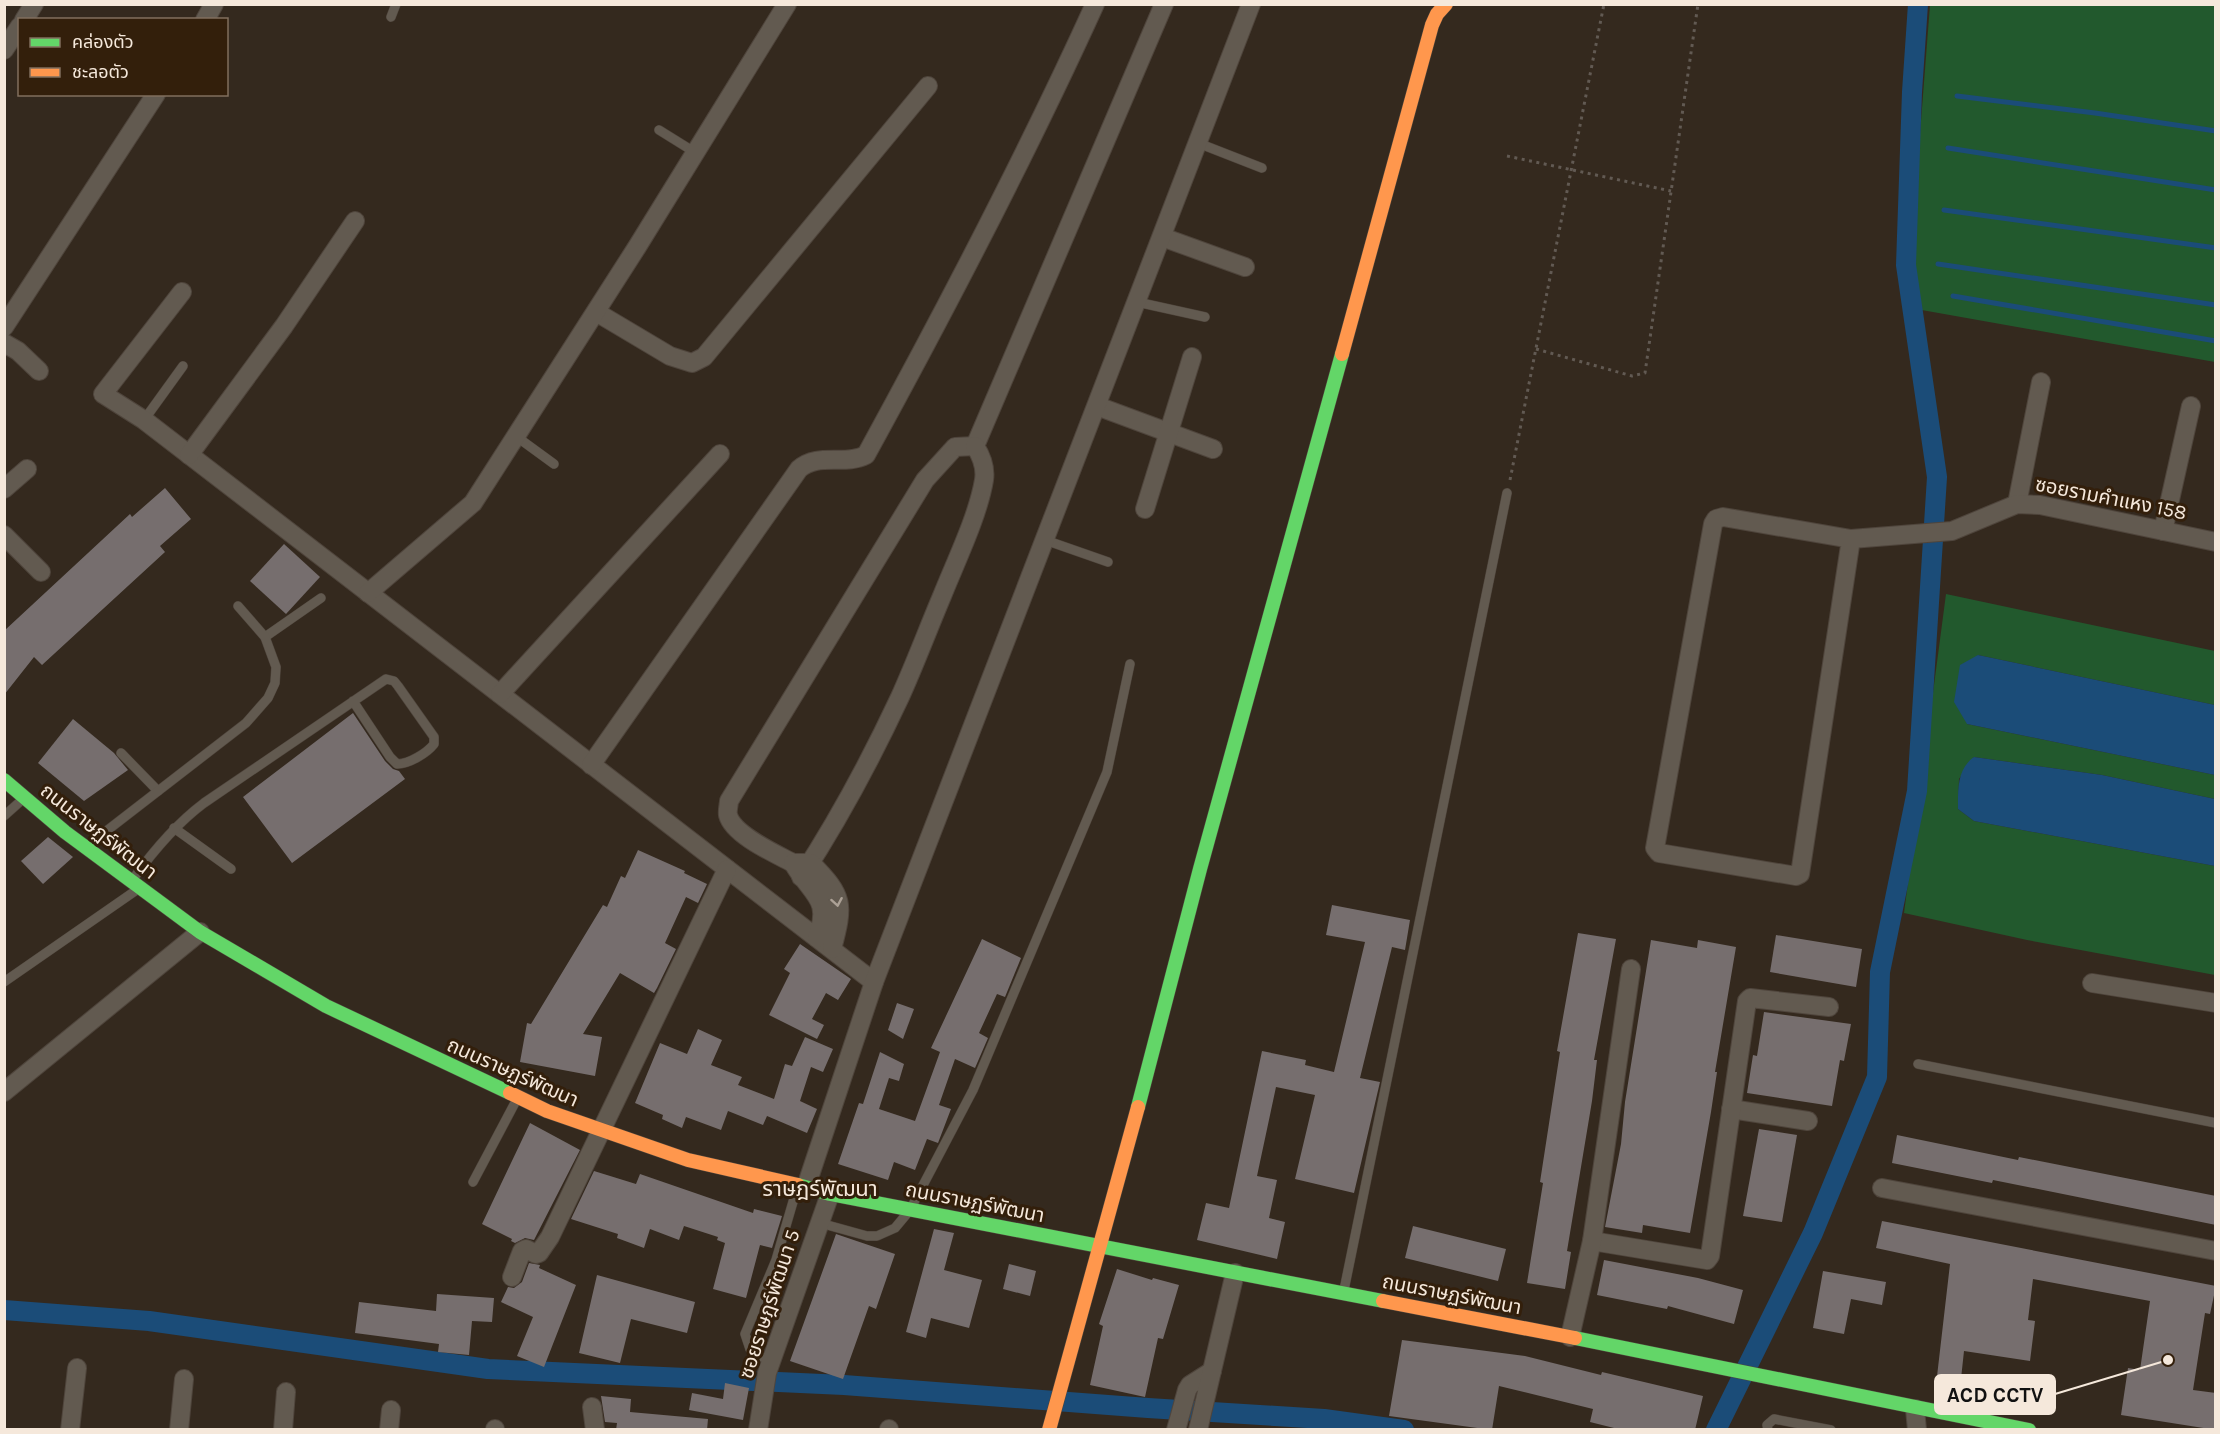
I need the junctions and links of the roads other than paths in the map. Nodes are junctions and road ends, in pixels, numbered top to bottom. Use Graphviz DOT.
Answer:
graph roads {
  1 [pos="34,4"];
  2 [pos="214,4"];
  3 [pos="396,4"];
  4 [pos="787,4"];
  5 [pos="1095,4"];
  6 [pos="1164,4"];
  7 [pos="1251,4"];
  8 [pos="1446,4"];
  9 [pos="391,17"];
  10 [pos="24,18"];
  11 [pos="206,18"];
  12 [pos="18,29"];
  13 [pos="4,50"];
  14 [pos="928,86"];
  15 [pos="155,96"];
  16 [pos="659,130"];
  17 [pos="1198,143"];
  18 [pos="696,153"];
  19 [pos="1262,168"];
  20 [pos="355,221"];
  21 [pos="1162,237"];
  22 [pos="1245,267"];
  23 [pos="182,292"];
  24 [pos="1137,302"];
  25 [pos="596,312"];
  26 [pos="1205,317"];
  27 [pos="4,327"];
  28 [pos="4,343"];
  29 [pos="1192,357"];
  30 [pos="183,366"];
  31 [pos="39,371"];
  32 [pos="2040,382"];
  33 [pos="1097,406"];
  34 [pos="2192,406"];
  35 [pos="144,420"];
  36 [pos="1168,432"];
  37 [pos="517,436"];
  38 [pos="975,446"];
  39 [pos="1213,449"];
  40 [pos="720,454"];
  41 [pos="189,455"];
  42 [pos="554,464"];
  43 [pos="27,469"];
  44 [pos="4,489"];
  45 [pos="1507,493"];
  46 [pos="2017,504"];
  47 [pos="1145,509"];
  48 [pos="2163,531"];
  49 [pos="4,535"];
  50 [pos="1851,539"];
  51 [pos="1046,540"];
  52 [pos="2216,542"];
  53 [pos="1108,562"];
  54 [pos="41,572"];
  55 [pos="368,593"];
  56 [pos="321,598"];
  57 [pos="238,606"];
  58 [pos="265,637"];
  59 [pos="1130,664"];
  60 [pos="500,694"];
  61 [pos="353,701"];
  62 [pos="122,753"];
  63 [pos="591,765"];
  64 [pos="4,780"];
  65 [pos="158,791"];
  66 [pos="16,798"];
  67 [pos="4,816"];
  68 [pos="174,828"];
  69 [pos="86,848"];
  70 [pos="802,868"];
  71 [pos="231,869"];
  72 [pos="728,869"];
  73 [pos="135,885"];
  74 [pos="200,932"];
  75 [pos="825,944"];
  76 [pos="1631,969"];
  77 [pos="4,982"];
  78 [pos="874,982"];
  79 [pos="2092,983"];
  80 [pos="2216,1003"];
  81 [pos="1828,1006"];
  82 [pos="1918,1064"];
  83 [pos="4,1092"];
  84 [pos="518,1097"];
  85 [pos="1731,1109"];
  86 [pos="1808,1120"];
  87 [pos="2216,1123"];
  88 [pos="603,1131"];
  89 [pos="473,1182"];
  90 [pos="802,1186"];
  91 [pos="1882,1188"];
  92 [pos="830,1194"];
  93 [pos="910,1209"];
  94 [pos="820,1223"];
  95 [pos="1592,1241"];
  96 [pos="1101,1246"];
  97 [pos="2216,1251"];
  98 [pos="1235,1273"];
  99 [pos="512,1277"];
  100 [pos="1343,1293"];
  101 [pos="1570,1337"];
  102 [pos="769,1367"];
  103 [pos="77,1368"];
  104 [pos="1210,1378"];
  105 [pos="184,1379"];
  106 [pos="286,1392"];
  107 [pos="592,1407"];
  108 [pos="1915,1409"];
  109 [pos="390,1410"];
  110 [pos="1978,1425"];
  111 [pos="70,1430"];
  112 [pos="179,1430"];
  113 [pos="283,1430"];
  114 [pos="389,1430"];
  115 [pos="595,1430"];
  116 [pos="759,1430"];
  117 [pos="1049,1430"];
  118 [pos="1176,1430"];
  119 [pos="1198,1430"];
  120 [pos="1768,1430"];
  121 [pos="1831,1430"];
  122 [pos="1917,1430"];
  123 [pos="2029,1430"];
  1 -- 10 [label="street"];
  2 -- 11 [label="street"];
  3 -- 9 [label="lane"];
  4 -- 18 [label="street"];
  5 -- 63 [label="street"];
  6 -- 38 [label="street"];
  7 -- 17 [label="street"];
  8 -- 96 [label="street"];
  12 -- 13 [label="street"];
  14 -- 25 [label="street"];
  15 -- 27 [label="street"];
  16 -- 18 [label="lane"];
  17 -- 19 [label="lane"];
  17 -- 21 [label="street"];
  18 -- 25 [label="street"];
  20 -- 41 [label="street"];
  21 -- 22 [label="street"];
  21 -- 24 [label="street"];
  23 -- 35 [label="street"];
  24 -- 26 [label="lane"];
  24 -- 33 [label="street"];
  25 -- 37 [label="street"];
  28 -- 31 [label="street"];
  29 -- 36 [label="street"];
  30 -- 35 [label="lane"];
  32 -- 46 [label="street"];
  33 -- 36 [label="street"];
  33 -- 51 [label="street"];
  34 -- 48 [label="street"];
  35 -- 41 [label="street"];
  36 -- 39 [label="street"];
  36 -- 47 [label="street"];
  37 -- 42 [label="lane"];
  37 -- 55 [label="street"];
  38 -- 70 [label="street"];
  38 -- 70 [label="street"];
  40 -- 60 [label="street"];
  41 -- 55 [label="street"];
  43 -- 44 [label="street"];
  45 -- 100 [label="lane"];
  46 -- 48 [label="street, ซอยรามคำแหง 158"];
  46 -- 50 [label="street, ซอยรามคำแหง 158"];
  48 -- 52 [label="street, ซอยรามคำแหง 158"];
  49 -- 54 [label="street"];
  50 -- 50 [label="street, ซอยรามคำแหง 158"];
  51 -- 53 [label="lane"];
  51 -- 78 [label="street"];
  55 -- 60 [label="street"];
  56 -- 58 [label="lane"];
  57 -- 58 [label="lane"];
  58 -- 65 [label="lane"];
  59 -- 93 [label="lane"];
  60 -- 63 [label="street"];
  61 -- 61 [label="lane"];
  61 -- 68 [label="lane"];
  62 -- 65 [label="lane"];
  63 -- 72 [label="street"];
  64 -- 66 [label="street, ถนนราษฏร์พัฒนา"];
  65 -- 69 [label="lane"];
  66 -- 67 [label="lane"];
  66 -- 69 [label="street, ถนนราษฏร์พัฒนา"];
  68 -- 71 [label="lane"];
  68 -- 73 [label="lane"];
  69 -- 73 [label="street, ถนนราษฏร์พัฒนา"];
  70 -- 75 [label="street"];
  72 -- 75 [label="street"];
  72 -- 88 [label="street"];
  73 -- 74 [label="street, ถนนราษฏร์พัฒนา"];
  73 -- 77 [label="lane"];
  74 -- 83 [label="street"];
  74 -- 84 [label="street, ถนนราษฏร์พัฒนา"];
  75 -- 78 [label="street"];
  76 -- 95 [label="street"];
  78 -- 90 [label="street"];
  79 -- 80 [label="street"];
  81 -- 85 [label="street"];
  82 -- 87 [label="lane"];
  84 -- 88 [label="street, ถนนราษฏร์พัฒนา"];
  84 -- 89 [label="lane"];
  85 -- 86 [label="street"];
  85 -- 95 [label="street"];
  88 -- 90 [label="street, ถนนราษฏร์พัฒนา"];
  88 -- 99 [label="street"];
  90 -- 92 [label="street, ถนนราษฏร์พัฒนา"];
  90 -- 102 [label="lane"];
  91 -- 97 [label="street"];
  92 -- 93 [label="street, ถนนราษฏร์พัฒนา"];
  92 -- 94 [label="street, ซอยราษฎร์พัฒนา 5"];
  93 -- 94 [label="lane"];
  93 -- 96 [label="street, ถนนราษฏร์พัฒนา"];
  94 -- 102 [label="street, ซอยราษฎร์พัฒนา 5"];
  95 -- 101 [label="street"];
  96 -- 98 [label="street, ถนนราษฏร์พัฒนา"];
  96 -- 117 [label="street"];
  98 -- 100 [label="street, ถนนราษฏร์พัฒนา"];
  98 -- 104 [label="street"];
  100 -- 101 [label="street, ถนนราษฏร์พัฒนา"];
  101 -- 108 [label="street, ถนนราษฏร์พัฒนา"];
  102 -- 116 [label="street, ซอยราษฎร์พัฒนา 5"];
  103 -- 111 [label="street"];
  104 -- 118 [label="street"];
  104 -- 119 [label="street"];
  105 -- 112 [label="street"];
  106 -- 113 [label="street"];
  107 -- 115 [label="street"];
  108 -- 110 [label="street, ถนนราษฏร์พัฒนา"];
  108 -- 122 [label="street"];
  109 -- 114 [label="street"];
  110 -- 123 [label="street, ถนนราษฏร์พัฒนา"];
  120 -- 121 [label="lane"];
}
